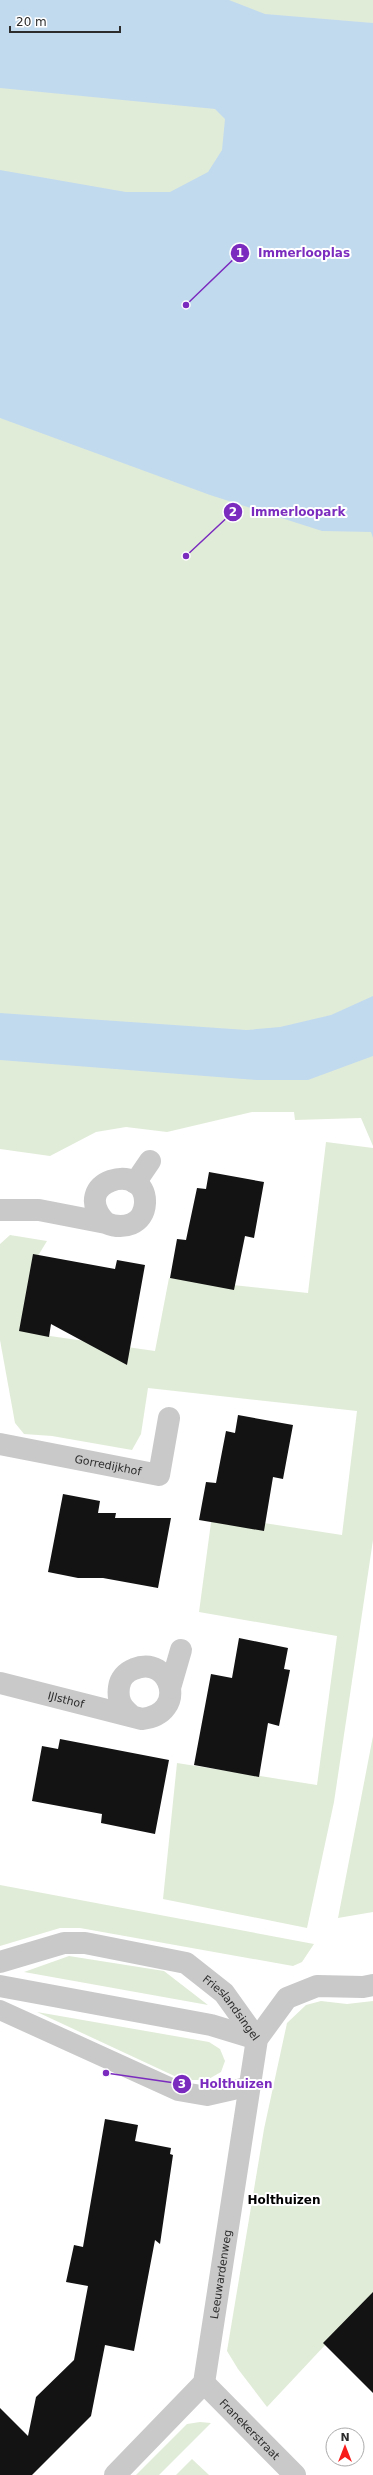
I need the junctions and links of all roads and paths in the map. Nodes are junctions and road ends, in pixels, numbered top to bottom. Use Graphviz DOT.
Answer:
graph roads {
  1 [pos="150,1161"];
  2 [pos="135,1183"];
  3 [pos="0,1210"];
  4 [pos="106,1223"];
  5 [pos="169,1418"];
  6 [pos="0,1444"];
  7 [pos="182,1650"];
  8 [pos="0,1683"];
  9 [pos="170,1688"];
  10 [pos="132,1716"];
  11 [pos="0,1962"];
  12 [pos="373,1985"];
  13 [pos="0,1986"];
  14 [pos="0,2010"];
  15 [pos="257,2039"];
  16 [pos="252,2086"];
  17 [pos="204,2383"];
  18 [pos="115,2475"];
  19 [pos="295,2475"];
  1 -- 2 [label="street"];
  2 -- 4 [label="street"];
  2 -- 4 [label="street"];
  3 -- 4 [label="street"];
  5 -- 6 [label="street, Gorredijkhof"];
  7 -- 9 [label="street, IJlsthof"];
  8 -- 10 [label="street, IJlsthof"];
  9 -- 10 [label="street, IJlsthof"];
  9 -- 10 [label="street"];
  11 -- 15 [label="street, Frieslandsingel"];
  12 -- 15 [label="street"];
  13 -- 15 [label="street, Frieslandsingel"];
  14 -- 16 [label="lane"];
  15 -- 16 [label="street, Leeuwardenweg"];
  16 -- 17 [label="street, Leeuwardenweg"];
  17 -- 18 [label="street"];
  17 -- 19 [label="street, Franekerstraat"];
}
